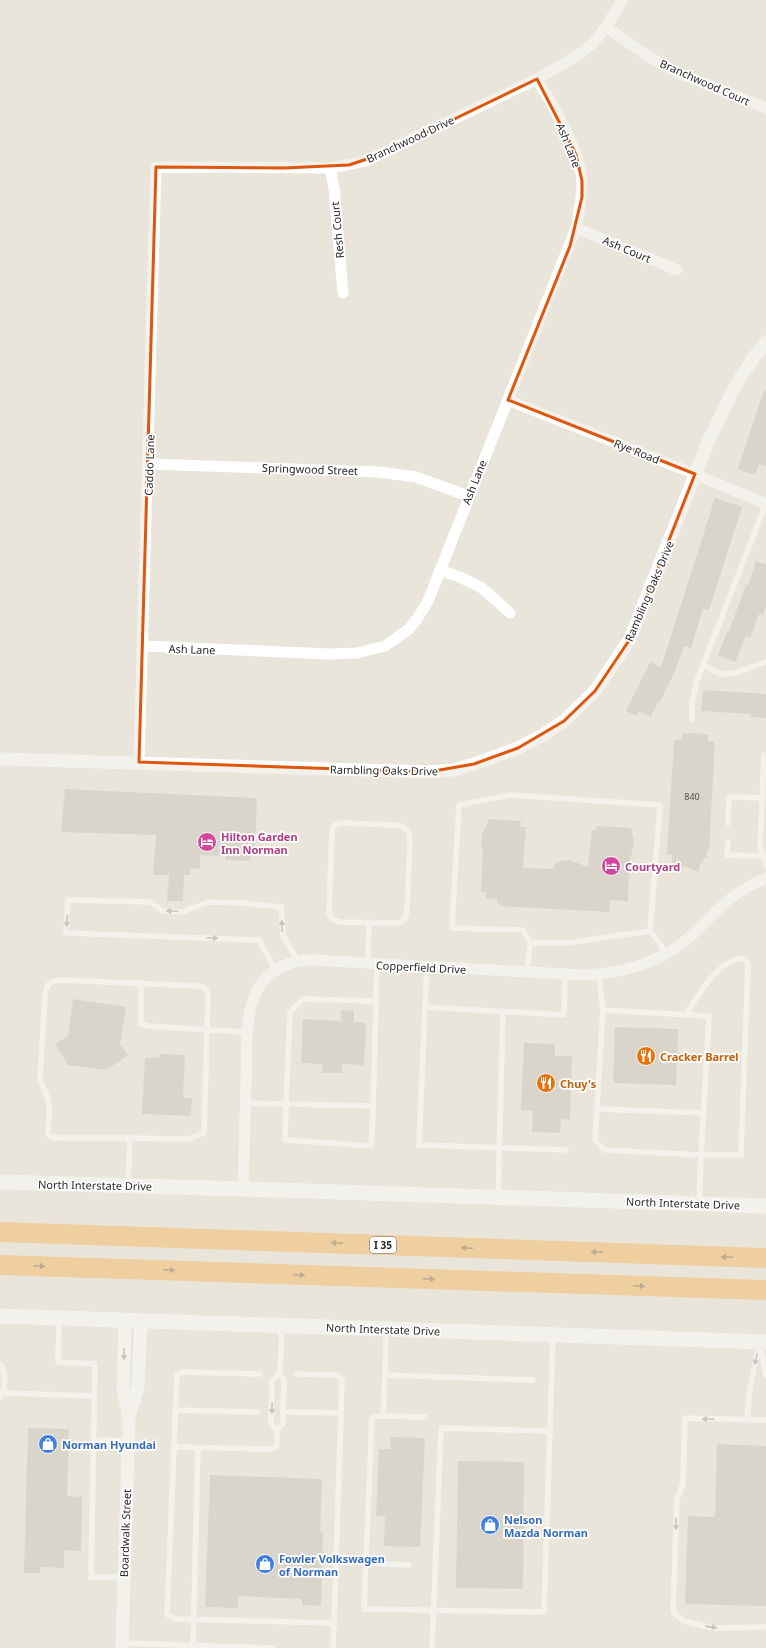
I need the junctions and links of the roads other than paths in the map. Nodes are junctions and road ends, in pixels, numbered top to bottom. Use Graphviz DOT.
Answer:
graph roads {
  1 [pos="622,0"];
  2 [pos="606,27"];
  3 [pos="537,79"];
  4 [pos="766,108"];
  5 [pos="156,167"];
  6 [pos="330,168"];
  7 [pos="576,228"];
  8 [pos="677,270"];
  9 [pos="343,293"];
  10 [pos="766,342"];
  11 [pos="508,400"];
  12 [pos="149,464"];
  13 [pos="695,474"];
  14 [pos="468,496"];
  15 [pos="766,504"];
  16 [pos="440,570"];
  17 [pos="510,614"];
  18 [pos="143,646"];
  19 [pos="766,662"];
  20 [pos="703,664"];
  21 [pos="692,719"];
  22 [pos="766,756"];
  23 [pos="0,759"];
  24 [pos="139,762"];
  25 [pos="762,798"];
  26 [pos="728,823"];
  27 [pos="728,842"];
  28 [pos="763,846"];
  29 [pos="763,856"];
  30 [pos="766,866"];
  31 [pos="766,878"];
  32 [pos="369,922"];
  33 [pos="650,931"];
  34 [pos="530,943"];
  35 [pos="668,953"];
  36 [pos="298,961"];
  37 [pos="373,964"];
  38 [pos="427,967"];
  39 [pos="276,971"];
  40 [pos="527,973"];
  41 [pos="565,975"];
  42 [pos="599,975"];
  43 [pos="141,983"];
  44 [pos="376,1001"];
  45 [pos="425,1007"];
  46 [pos="603,1010"];
  47 [pos="503,1011"];
  48 [pos="685,1015"];
  49 [pos="207,1030"];
  50 [pos="249,1032"];
  51 [pos="246,1103"];
  52 [pos="286,1104"];
  53 [pos="373,1106"];
  54 [pos="597,1109"];
  55 [pos="704,1113"];
  56 [pos="130,1138"];
  57 [pos="499,1148"];
  58 [pos="566,1150"];
  59 [pos="701,1155"];
  60 [pos="0,1182"];
  61 [pos="128,1185"];
  62 [pos="243,1189"];
  63 [pos="498,1197"];
  64 [pos="699,1204"];
  65 [pos="766,1206"];
  66 [pos="0,1232"];
  67 [pos="766,1258"];
  68 [pos="0,1264"];
  69 [pos="766,1290"];
  70 [pos="0,1316"];
  71 [pos="59,1318"];
  72 [pos="125,1320"];
  73 [pos="141,1320"];
  74 [pos="282,1325"];
  75 [pos="386,1329"];
  76 [pos="553,1335"];
  77 [pos="763,1342"];
  78 [pos="0,1364"];
  79 [pos="280,1372"];
  80 [pos="260,1374"];
  81 [pos="297,1374"];
  82 [pos="385,1375"];
  83 [pos="766,1376"];
  84 [pos="533,1380"];
  85 [pos="1,1395"];
  86 [pos="94,1396"];
  87 [pos="175,1410"];
  88 [pos="258,1412"];
  89 [pos="284,1412"];
  90 [pos="341,1414"];
  91 [pos="383,1416"];
  92 [pos="425,1417"];
  93 [pos="129,1418"];
  94 [pos="747,1420"];
  95 [pos="766,1420"];
  96 [pos="278,1431"];
  97 [pos="549,1431"];
  98 [pos="94,1440"];
  99 [pos="128,1441"];
  100 [pos="174,1447"];
  101 [pos="198,1448"];
  102 [pos="365,1563"];
  103 [pos="409,1565"];
  104 [pos="124,1577"];
  105 [pos="434,1611"];
  106 [pos="193,1620"];
  107 [pos="334,1623"];
  108 [pos="766,1627"];
  109 [pos="122,1645"];
  110 [pos="193,1645"];
  111 [pos="273,1648"];
  112 [pos="333,1648"];
  113 [pos="432,1648"];
  1 -- 2 [label="street, Branchwood Drive"];
  2 -- 3 [label="street, Branchwood Drive"];
  2 -- 4 [label="street, Branchwood Court"];
  3 -- 6 [label="street, Branchwood Drive"];
  3 -- 7 [label="street, Ash Lane"];
  5 -- 6 [label="street, Branchwood Drive"];
  5 -- 12 [label="street, Caddo Lane"];
  6 -- 9 [label="street, Resh Court"];
  7 -- 8 [label="street, Ash Court"];
  7 -- 11 [label="street, Ash Lane"];
  10 -- 13 [label="street, Rambling Oaks Drive"];
  11 -- 13 [label="street, Rye Road"];
  11 -- 14 [label="street, Ash Lane"];
  12 -- 14 [label="street, Springwood Street"];
  12 -- 18 [label="street, Caddo Lane"];
  13 -- 15 [label="street, Rye Road"];
  13 -- 24 [label="street, Rambling Oaks Drive"];
  14 -- 16 [label="street, Ash Lane"];
  15 -- 20 [label="lane"];
  16 -- 17 [label="street"];
  16 -- 18 [label="street, Ash Lane"];
  18 -- 24 [label="street, Caddo Lane"];
  19 -- 20 [label="lane"];
  20 -- 21 [label="lane"];
  22 -- 25 [label="lane"];
  23 -- 24 [label="street, Rambling Oaks Drive"];
  25 -- 26 [label="lane"];
  25 -- 28 [label="lane"];
  27 -- 29 [label="lane"];
  28 -- 29 [label="lane"];
  29 -- 30 [label="lane"];
  31 -- 35 [label="street, Copperfield Drive"];
  32 -- 32 [label="lane"];
  32 -- 37 [label="lane"];
  33 -- 34 [label="lane"];
  33 -- 34 [label="lane"];
  33 -- 35 [label="lane"];
  34 -- 40 [label="lane"];
  35 -- 42 [label="street, Copperfield Drive"];
  36 -- 37 [label="street, Copperfield Drive"];
  36 -- 39 [label="street, Copperfield Drive"];
  36 -- 39 [label="lane, one-way"];
  37 -- 38 [label="street, Copperfield Drive"];
  37 -- 44 [label="lane"];
  38 -- 40 [label="street, Copperfield Drive"];
  38 -- 45 [label="lane"];
  39 -- 50 [label="street, Copperfield Drive"];
  40 -- 41 [label="street, Copperfield Drive"];
  41 -- 42 [label="street, Copperfield Drive"];
  41 -- 47 [label="lane"];
  42 -- 46 [label="lane"];
  43 -- 49 [label="lane"];
  43 -- 49 [label="lane"];
  43 -- 56 [label="lane"];
  44 -- 52 [label="lane"];
  44 -- 53 [label="lane"];
  45 -- 47 [label="lane"];
  45 -- 57 [label="lane"];
  46 -- 48 [label="lane"];
  46 -- 54 [label="lane"];
  47 -- 57 [label="lane"];
  48 -- 55 [label="lane"];
  48 -- 59 [label="lane"];
  49 -- 50 [label="lane"];
  49 -- 56 [label="lane"];
  50 -- 51 [label="street, Copperfield Drive"];
  51 -- 52 [label="lane"];
  51 -- 62 [label="street, Copperfield Drive"];
  52 -- 53 [label="lane"];
  52 -- 53 [label="lane"];
  54 -- 55 [label="lane"];
  54 -- 59 [label="lane"];
  55 -- 59 [label="lane"];
  56 -- 61 [label="lane"];
  57 -- 58 [label="lane"];
  57 -- 63 [label="lane"];
  59 -- 64 [label="lane"];
  60 -- 61 [label="main road, North Interstate Drive"];
  61 -- 62 [label="main road, North Interstate Drive"];
  62 -- 63 [label="main road, North Interstate Drive"];
  63 -- 64 [label="main road, North Interstate Drive"];
  64 -- 65 [label="main road, North Interstate Drive"];
  67 -- 66 [label="highway, I 35, one-way"];
  68 -- 69 [label="highway, one-way"];
  70 -- 71 [label="main road, North Interstate Drive"];
  71 -- 72 [label="main road, North Interstate Drive"];
  71 -- 86 [label="lane"];
  72 -- 73 [label="main road, North Interstate Drive"];
  72 -- 93 [label="street, Boardwalk Street, one-way"];
  73 -- 74 [label="main road, North Interstate Drive"];
  73 -- 93 [label="street, Boardwalk Street"];
  74 -- 75 [label="main road, North Interstate Drive"];
  74 -- 79 [label="lane"];
  75 -- 76 [label="main road, North Interstate Drive"];
  75 -- 82 [label="lane"];
  76 -- 77 [label="main road, North Interstate Drive"];
  76 -- 97 [label="lane"];
  77 -- 83 [label="lane"];
  77 -- 94 [label="lane, one-way"];
  78 -- 85 [label="lane"];
  79 -- 89 [label="lane"];
  79 -- 96 [label="lane, one-way"];
  80 -- 87 [label="lane"];
  81 -- 90 [label="lane"];
  82 -- 84 [label="lane"];
  82 -- 91 [label="lane"];
  85 -- 86 [label="lane"];
  86 -- 98 [label="lane"];
  87 -- 88 [label="lane"];
  87 -- 100 [label="lane"];
  89 -- 90 [label="lane"];
  89 -- 96 [label="lane"];
  90 -- 107 [label="lane"];
  91 -- 92 [label="lane"];
  91 -- 102 [label="lane"];
  93 -- 99 [label="street, Boardwalk Street"];
  94 -- 95 [label="lane"];
  94 -- 108 [label="lane, one-way"];
  96 -- 101 [label="lane"];
  97 -- 105 [label="lane"];
  97 -- 105 [label="lane"];
  98 -- 99 [label="lane"];
  98 -- 104 [label="lane"];
  99 -- 104 [label="street, Boardwalk Street"];
  100 -- 101 [label="lane"];
  100 -- 106 [label="lane"];
  101 -- 106 [label="lane"];
  102 -- 103 [label="lane"];
  102 -- 105 [label="lane"];
  104 -- 109 [label="street, Boardwalk Street"];
  105 -- 113 [label="lane"];
  106 -- 107 [label="lane"];
  106 -- 110 [label="lane"];
  107 -- 112 [label="lane"];
  109 -- 110 [label="lane"];
  110 -- 111 [label="lane"];
}
